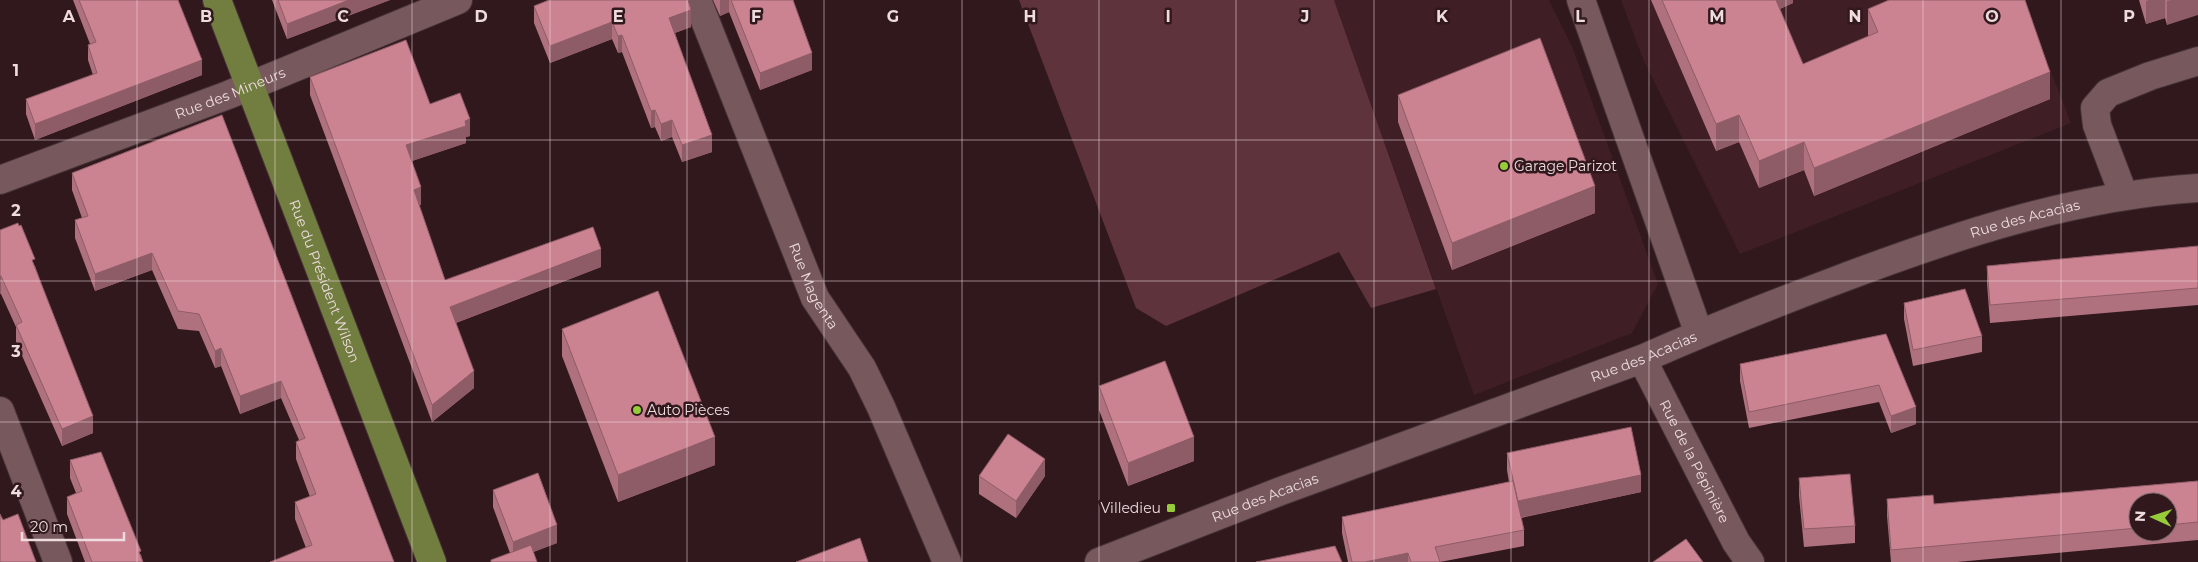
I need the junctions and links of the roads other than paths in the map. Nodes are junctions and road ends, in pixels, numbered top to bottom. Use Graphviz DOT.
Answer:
graph roads {
  1 [pos="217,0"];
  2 [pos="458,0"];
  3 [pos="696,0"];
  4 [pos="1580,0"];
  5 [pos="2198,61"];
  6 [pos="250,85"];
  7 [pos="0,180"];
  8 [pos="2198,188"];
  9 [pos="2124,196"];
  10 [pos="1699,334"];
  11 [pos="1642,359"];
  12 [pos="0,412"];
  13 [pos="58,562"];
  14 [pos="432,562"];
  15 [pos="947,562"];
  16 [pos="1099,562"];
  17 [pos="1750,562"];
  1 -- 6 [label="main road, Rue du Président Wilson"];
  2 -- 6 [label="street, Rue des Mineurs"];
  3 -- 15 [label="street, Rue Magenta"];
  4 -- 10 [label="street"];
  5 -- 9 [label="street"];
  6 -- 7 [label="street, Rue des Mineurs"];
  6 -- 14 [label="main road, Rue du Président Wilson"];
  8 -- 9 [label="street, Rue des Acacias"];
  9 -- 10 [label="street, Rue des Acacias"];
  10 -- 11 [label="street, Rue des Acacias"];
  11 -- 16 [label="street, Rue des Acacias"];
  11 -- 17 [label="street, Rue de la Pépinière"];
  12 -- 13 [label="street"];
}
